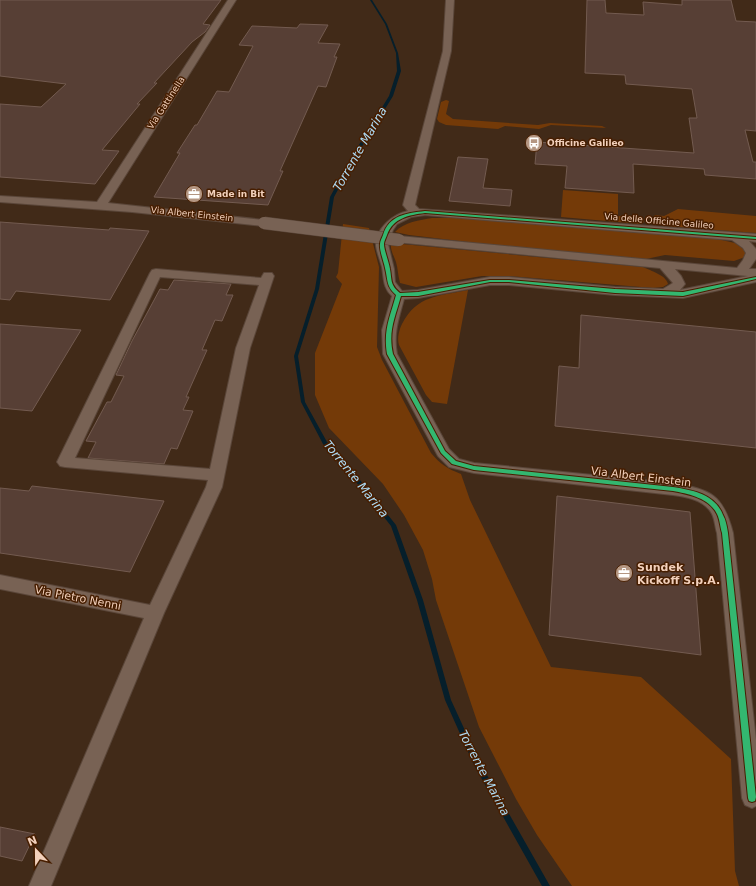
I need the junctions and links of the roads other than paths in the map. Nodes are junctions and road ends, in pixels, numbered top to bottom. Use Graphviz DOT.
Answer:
graph roads {
  1 [pos="232,0"];
  2 [pos="450,0"];
  3 [pos="0,199"];
  4 [pos="101,205"];
  5 [pos="415,212"];
  6 [pos="734,236"];
  7 [pos="756,238"];
  8 [pos="664,265"];
  9 [pos="740,271"];
  10 [pos="756,272"];
  11 [pos="756,278"];
  12 [pos="663,294"];
  13 [pos="400,295"];
  14 [pos="216,475"];
  15 [pos="0,582"];
  16 [pos="155,613"];
  17 [pos="752,798"];
  18 [pos="40,886"];
  1 -- 4 [label="street, Via Gattinella"];
  2 -- 5 [label="street"];
  3 -- 4 [label="street, Via Albert Einstein"];
  4 -- 8 [label="street, Via Albert Einstein, bridge"];
  5 -- 6 [label="street, Via delle Officine Galileo"];
  5 -- 13 [label="street"];
  6 -- 7 [label="street, Via delle Officine Galileo"];
  6 -- 9 [label="street, Via delle Officine Galileo"];
  8 -- 9 [label="street, Via Albert Einstein"];
  8 -- 12 [label="street"];
  9 -- 10 [label="street, Via Albert Einstein"];
  11 -- 12 [label="street"];
  12 -- 13 [label="street"];
  13 -- 17 [label="street, Via Albert Einstein"];
  14 -- 14 [label="street"];
  14 -- 16 [label="street"];
  15 -- 16 [label="street, Via Pietro Nenni"];
  16 -- 18 [label="street"];
}
